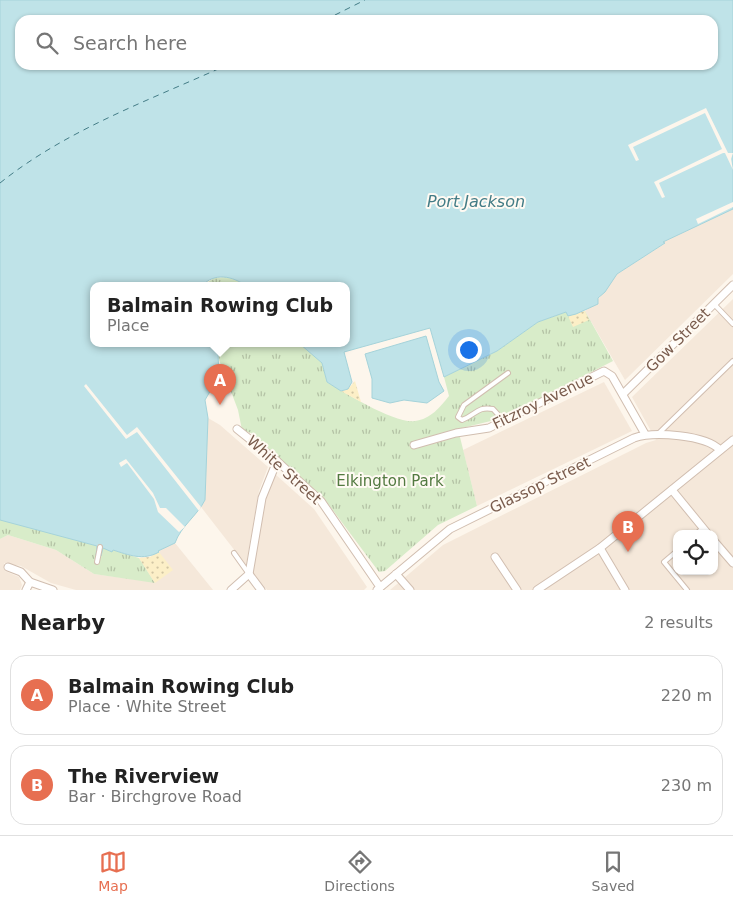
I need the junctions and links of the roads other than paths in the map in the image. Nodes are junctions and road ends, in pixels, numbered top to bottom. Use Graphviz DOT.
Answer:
graph roads {
  1 [pos="733,285"];
  2 [pos="714,304"];
  3 [pos="733,324"];
  4 [pos="733,361"];
  5 [pos="508,373"];
  6 [pos="623,394"];
  7 [pos="504,421"];
  8 [pos="237,429"];
  9 [pos="645,434"];
  10 [pos="658,434"];
  11 [pos="733,440"];
  12 [pos="414,445"];
  13 [pos="720,450"];
  14 [pos="277,461"];
  15 [pos="672,490"];
  16 [pos="704,530"];
  17 [pos="718,546"];
  18 [pos="100,547"];
  19 [pos="600,548"];
  20 [pos="234,554"];
  21 [pos="673,554"];
  22 [pos="495,557"];
  23 [pos="97,562"];
  24 [pos="733,563"];
  25 [pos="8,567"];
  26 [pos="673,573"];
  27 [pos="249,574"];
  28 [pos="396,574"];
  29 [pos="675,575"];
  30 [pos="30,582"];
  31 [pos="378,589"];
  32 [pos="26,590"];
  33 [pos="53,590"];
  34 [pos="231,590"];
  35 [pos="261,590"];
  36 [pos="410,590"];
  37 [pos="517,590"];
  38 [pos="536,590"];
  39 [pos="624,590"];
  40 [pos="687,590"];
  1 -- 2 [label="street, Gow Street"];
  2 -- 3 [label="lane"];
  2 -- 6 [label="street, Gow Street"];
  4 -- 10 [label="lane"];
  5 -- 7 [label="lane"];
  6 -- 7 [label="street, Fitzroy Avenue"];
  6 -- 9 [label="street"];
  7 -- 12 [label="street, Fitzroy Avenue"];
  8 -- 14 [label="street, White Street"];
  9 -- 10 [label="street, Glassop Street"];
  9 -- 28 [label="street, Glassop Street"];
  10 -- 13 [label="street, Glassop Street"];
  11 -- 13 [label="street"];
  13 -- 15 [label="street"];
  14 -- 27 [label="street"];
  14 -- 31 [label="street, White Street"];
  15 -- 16 [label="street"];
  15 -- 19 [label="street"];
  17 -- 24 [label="street"];
  18 -- 23 [label="lane"];
  19 -- 38 [label="street"];
  19 -- 39 [label="street"];
  20 -- 27 [label="lane"];
  21 -- 26 [label="lane"];
  22 -- 37 [label="street"];
  25 -- 30 [label="street"];
  27 -- 34 [label="street"];
  27 -- 35 [label="street"];
  28 -- 31 [label="street, Glassop Street"];
  28 -- 36 [label="street"];
  29 -- 40 [label="lane"];
  30 -- 32 [label="street"];
  30 -- 33 [label="street"];
}
